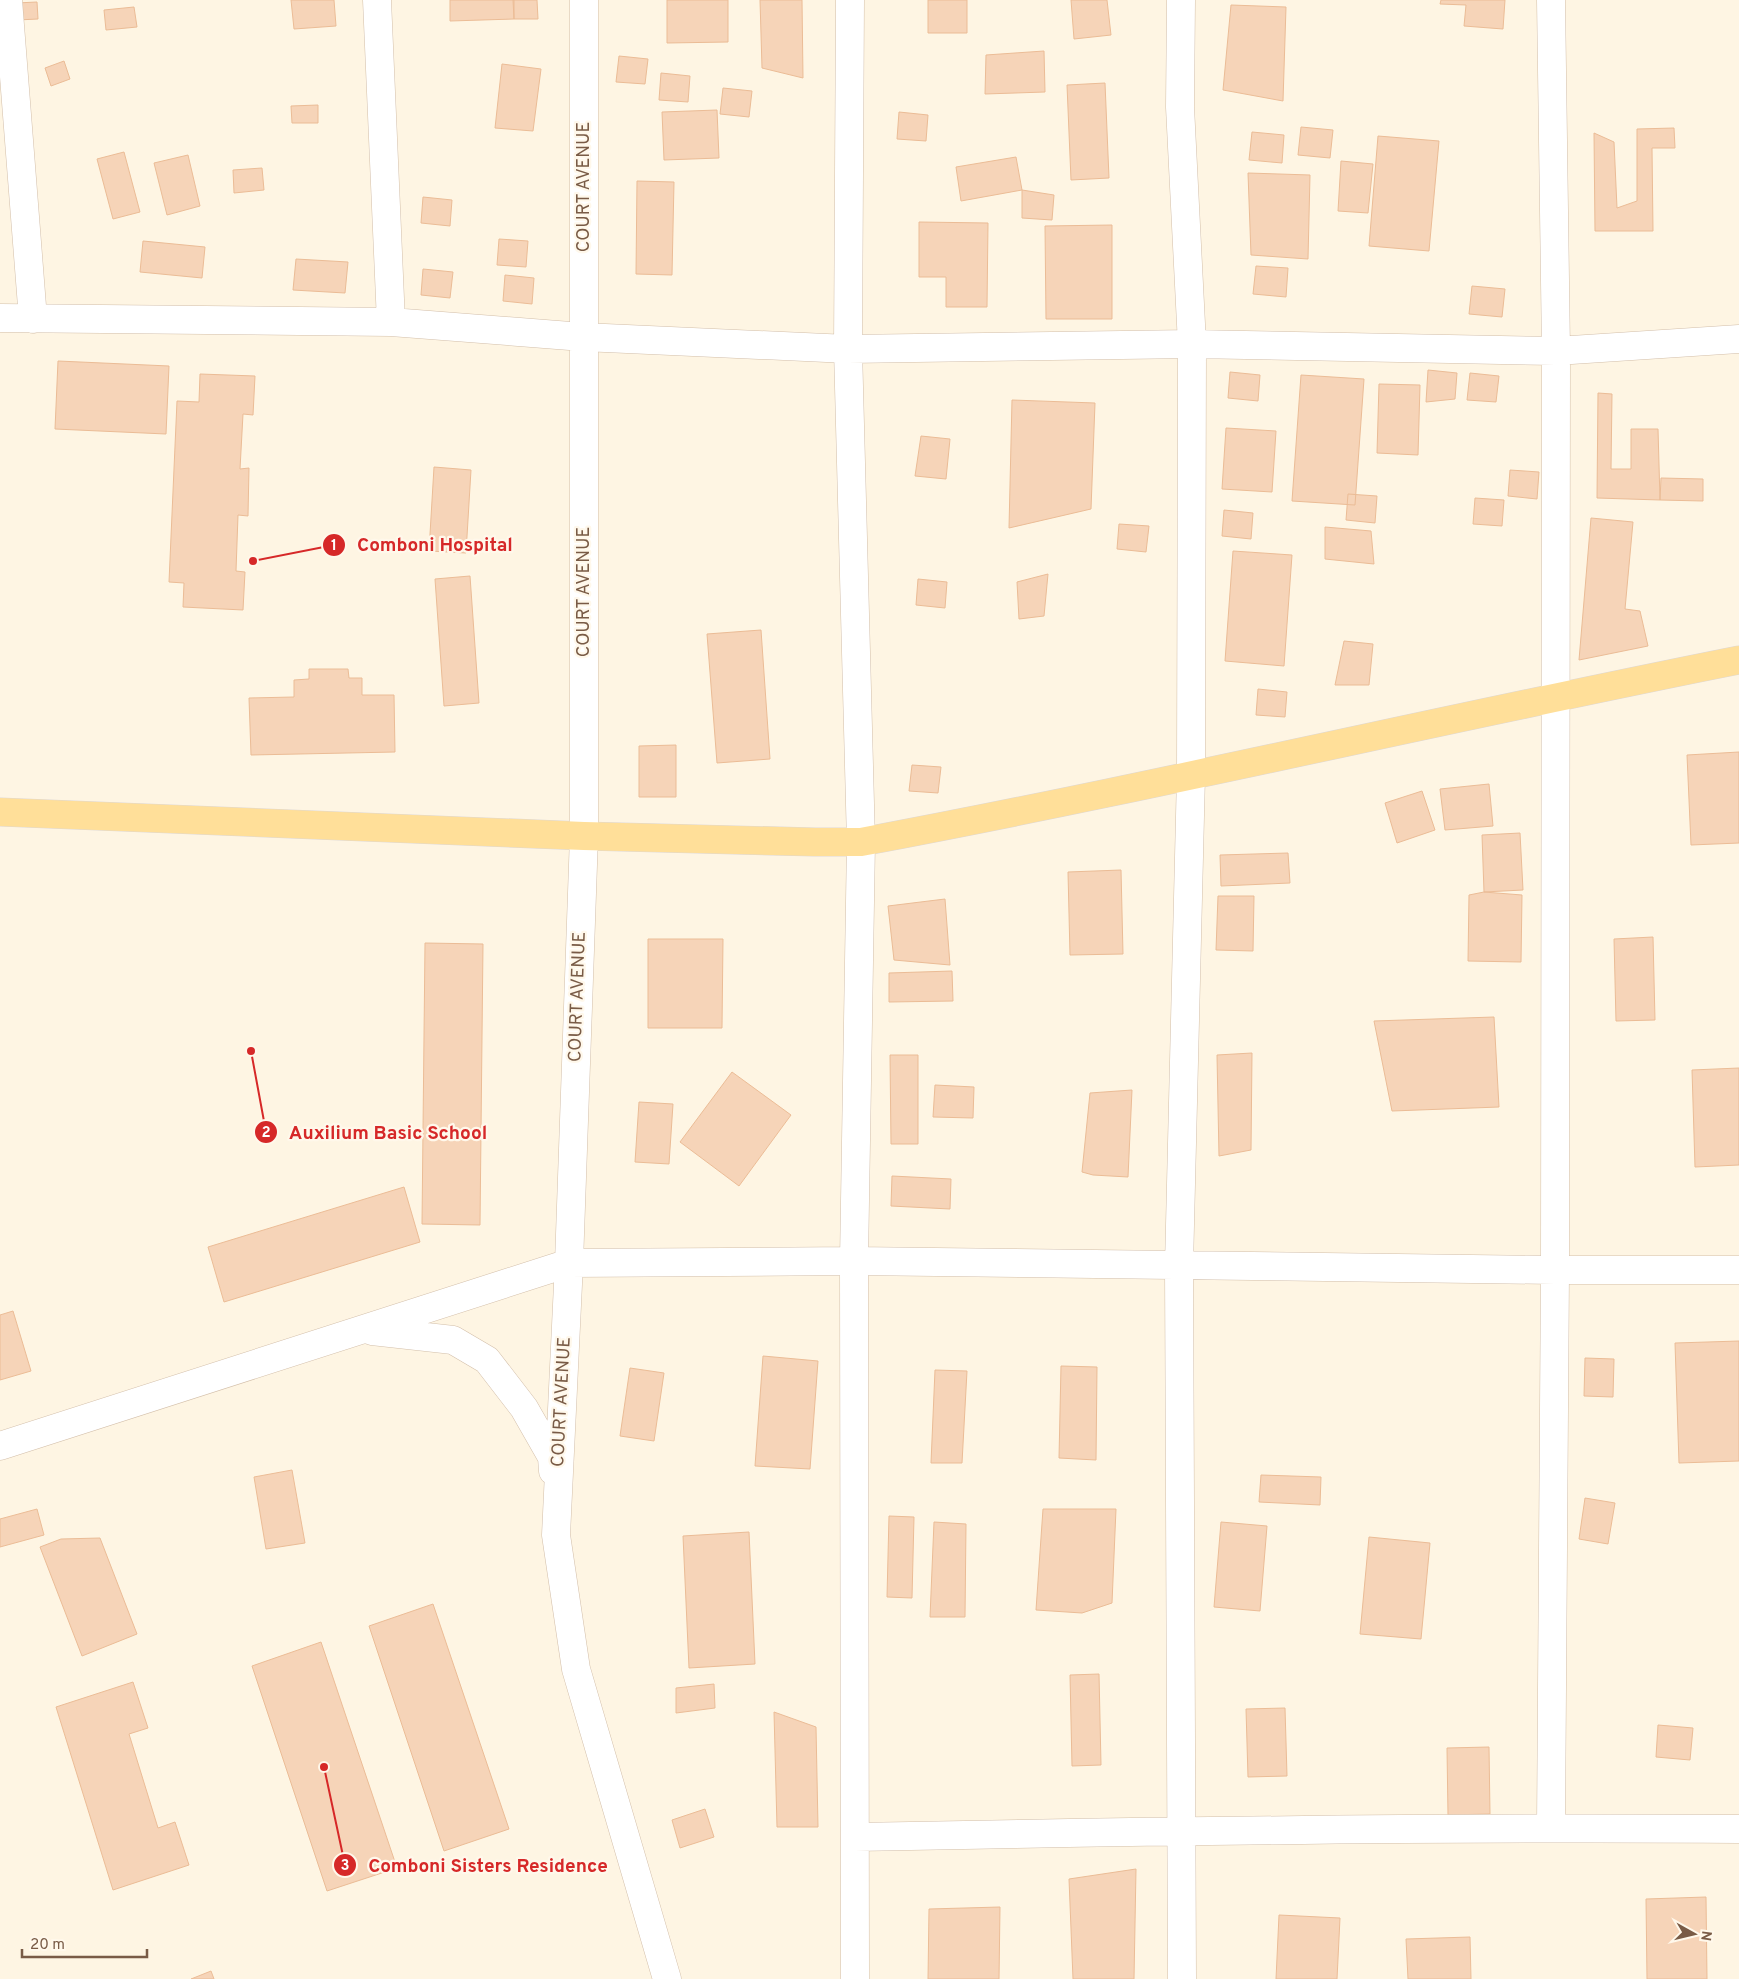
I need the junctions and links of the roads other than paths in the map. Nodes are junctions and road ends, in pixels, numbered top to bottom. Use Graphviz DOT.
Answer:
graph roads {
  1 [pos="8,0"];
  2 [pos="377,0"];
  3 [pos="584,0"];
  4 [pos="850,0"];
  5 [pos="1181,0"];
  6 [pos="1550,0"];
  7 [pos="0,318"];
  8 [pos="32,319"];
  9 [pos="391,322"];
  10 [pos="583,337"];
  11 [pos="1739,339"];
  12 [pos="1192,344"];
  13 [pos="848,349"];
  14 [pos="1556,350"];
  15 [pos="1739,660"];
  16 [pos="1556,696"];
  17 [pos="1191,775"];
  18 [pos="0,812"];
  19 [pos="584,836"];
  20 [pos="861,842"];
  21 [pos="854,1261"];
  22 [pos="569,1263"];
  23 [pos="1179,1266"];
  24 [pos="1555,1270"];
  25 [pos="1739,1270"];
  26 [pos="363,1330"];
  27 [pos="0,1446"];
  28 [pos="556,1535"];
  29 [pos="1551,1828"];
  30 [pos="1739,1829"];
  31 [pos="1182,1830"];
  32 [pos="855,1837"];
  33 [pos="667,1979"];
  34 [pos="856,1979"];
  35 [pos="1182,1979"];
  1 -- 8 [label="street"];
  2 -- 9 [label="street"];
  3 -- 10 [label="street, COURT AVENUE"];
  4 -- 13 [label="street"];
  5 -- 12 [label="street"];
  6 -- 14 [label="street"];
  7 -- 8 [label="street"];
  8 -- 9 [label="street"];
  9 -- 10 [label="street"];
  10 -- 13 [label="street"];
  10 -- 19 [label="street, COURT AVENUE"];
  11 -- 14 [label="street"];
  12 -- 13 [label="street"];
  12 -- 14 [label="street"];
  12 -- 17 [label="street"];
  13 -- 20 [label="street"];
  14 -- 16 [label="street"];
  15 -- 16 [label="main road"];
  16 -- 17 [label="main road"];
  16 -- 24 [label="street"];
  17 -- 20 [label="main road"];
  17 -- 23 [label="street"];
  18 -- 19 [label="main road"];
  19 -- 20 [label="main road"];
  19 -- 22 [label="street, COURT AVENUE"];
  20 -- 21 [label="street"];
  21 -- 22 [label="street"];
  21 -- 23 [label="street"];
  21 -- 32 [label="street"];
  22 -- 26 [label="street"];
  22 -- 28 [label="street, COURT AVENUE"];
  23 -- 24 [label="street"];
  23 -- 31 [label="street"];
  24 -- 25 [label="street"];
  24 -- 29 [label="street"];
  26 -- 27 [label="street"];
  26 -- 28 [label="street"];
  28 -- 33 [label="street, COURT AVENUE"];
  29 -- 30 [label="street"];
  29 -- 31 [label="street"];
  31 -- 32 [label="street"];
  31 -- 35 [label="street"];
  32 -- 34 [label="street"];
}
